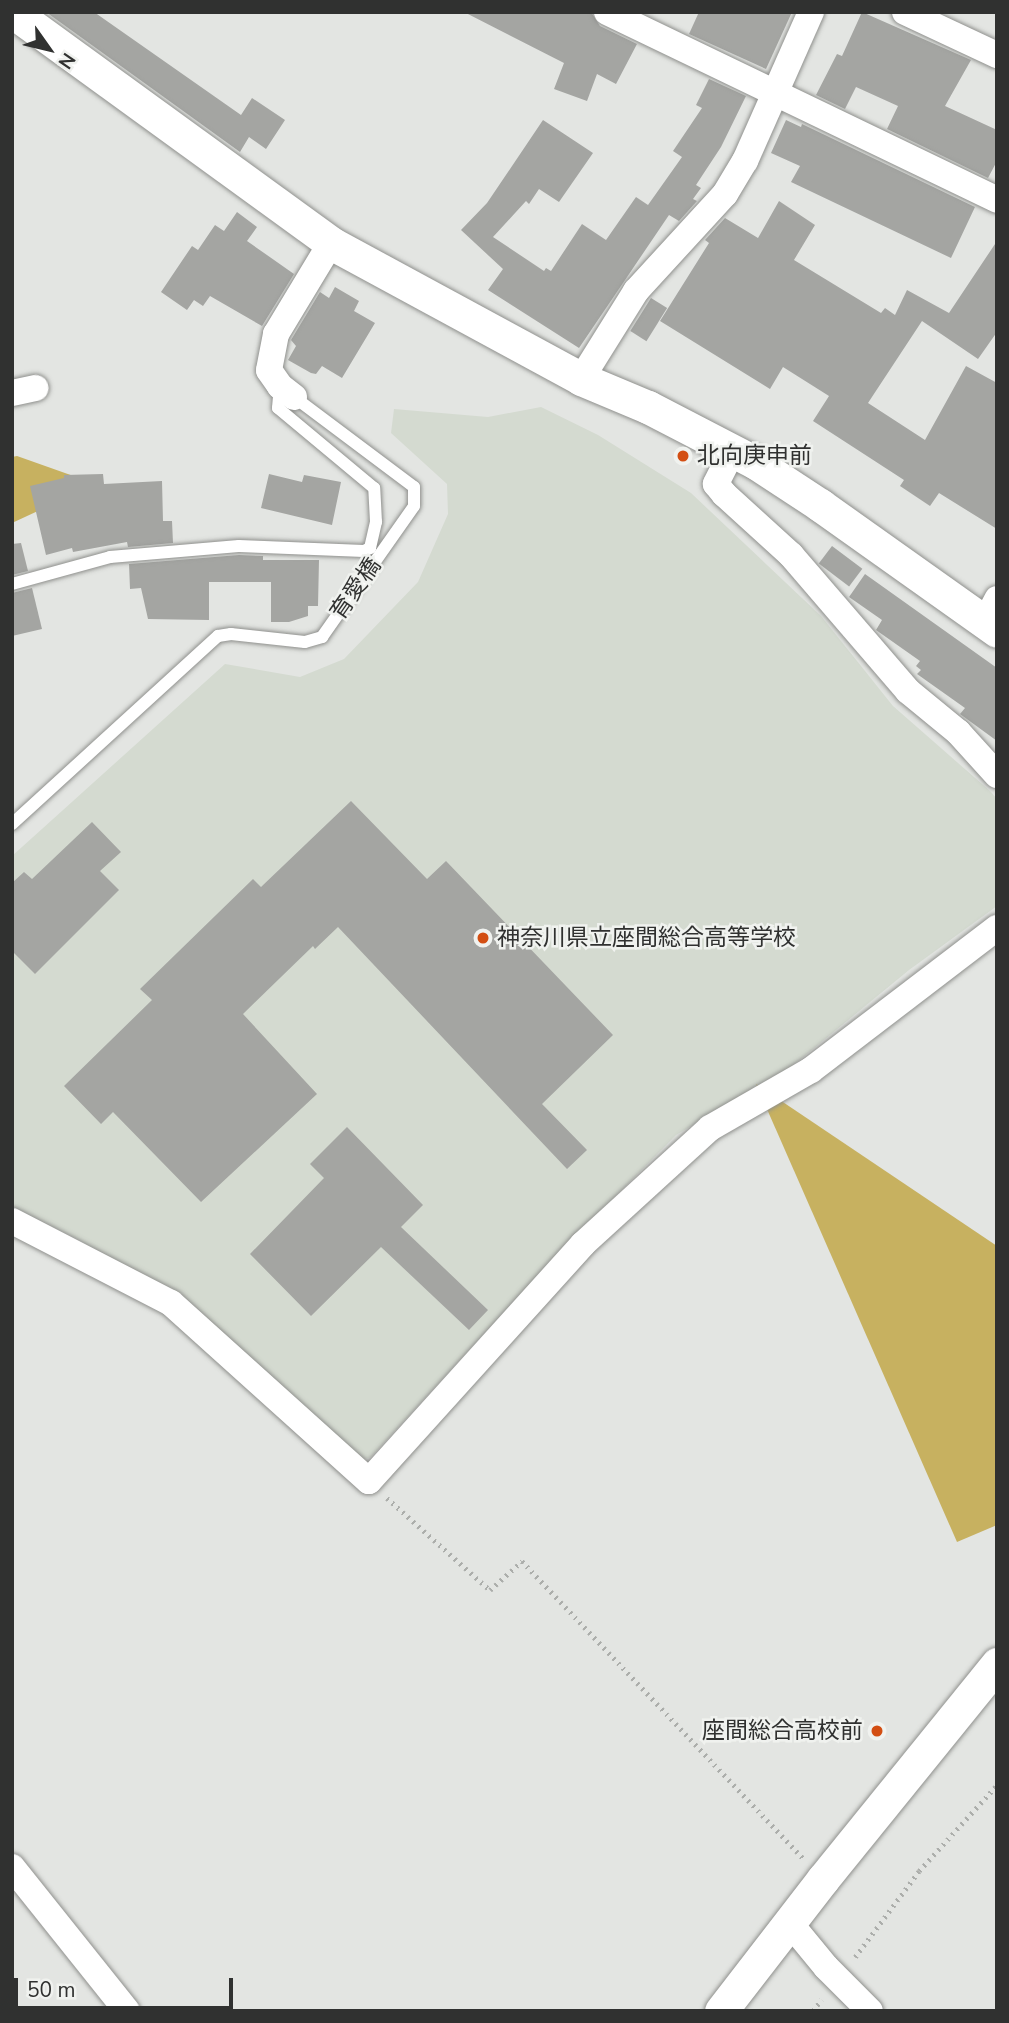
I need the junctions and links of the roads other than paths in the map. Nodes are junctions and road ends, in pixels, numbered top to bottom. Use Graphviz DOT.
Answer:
graph roads {
  1 [pos="13,12"];
  2 [pos="607,12"];
  3 [pos="811,12"];
  4 [pos="905,12"];
  5 [pos="997,55"];
  6 [pos="776,93"];
  7 [pos="997,200"];
  8 [pos="331,243"];
  9 [pos="581,379"];
  10 [pos="287,392"];
  11 [pos="733,450"];
  12 [pos="12,584"];
  13 [pos="993,617"];
  14 [pos="997,775"];
  15 [pos="12,824"];
  16 [pos="997,928"];
  17 [pos="12,1221"];
  18 [pos="997,1664"];
  19 [pos="12,1867"];
  20 [pos="789,1922"];
  21 [pos="127,2011"];
  22 [pos="721,2011"];
  23 [pos="870,2011"];
  1 -- 8 [label="street"];
  2 -- 6 [label="street"];
  3 -- 6 [label="street"];
  4 -- 5 [label="street"];
  6 -- 7 [label="street"];
  6 -- 9 [label="street"];
  8 -- 9 [label="street"];
  8 -- 10 [label="street"];
  9 -- 11 [label="street"];
  10 -- 12 [label="lane"];
  10 -- 15 [label="lane, 育愛橋"];
  11 -- 13 [label="street"];
  11 -- 14 [label="street"];
  16 -- 17 [label="street"];
  18 -- 20 [label="street"];
  19 -- 21 [label="street"];
  20 -- 22 [label="street"];
  20 -- 23 [label="street"];
}
